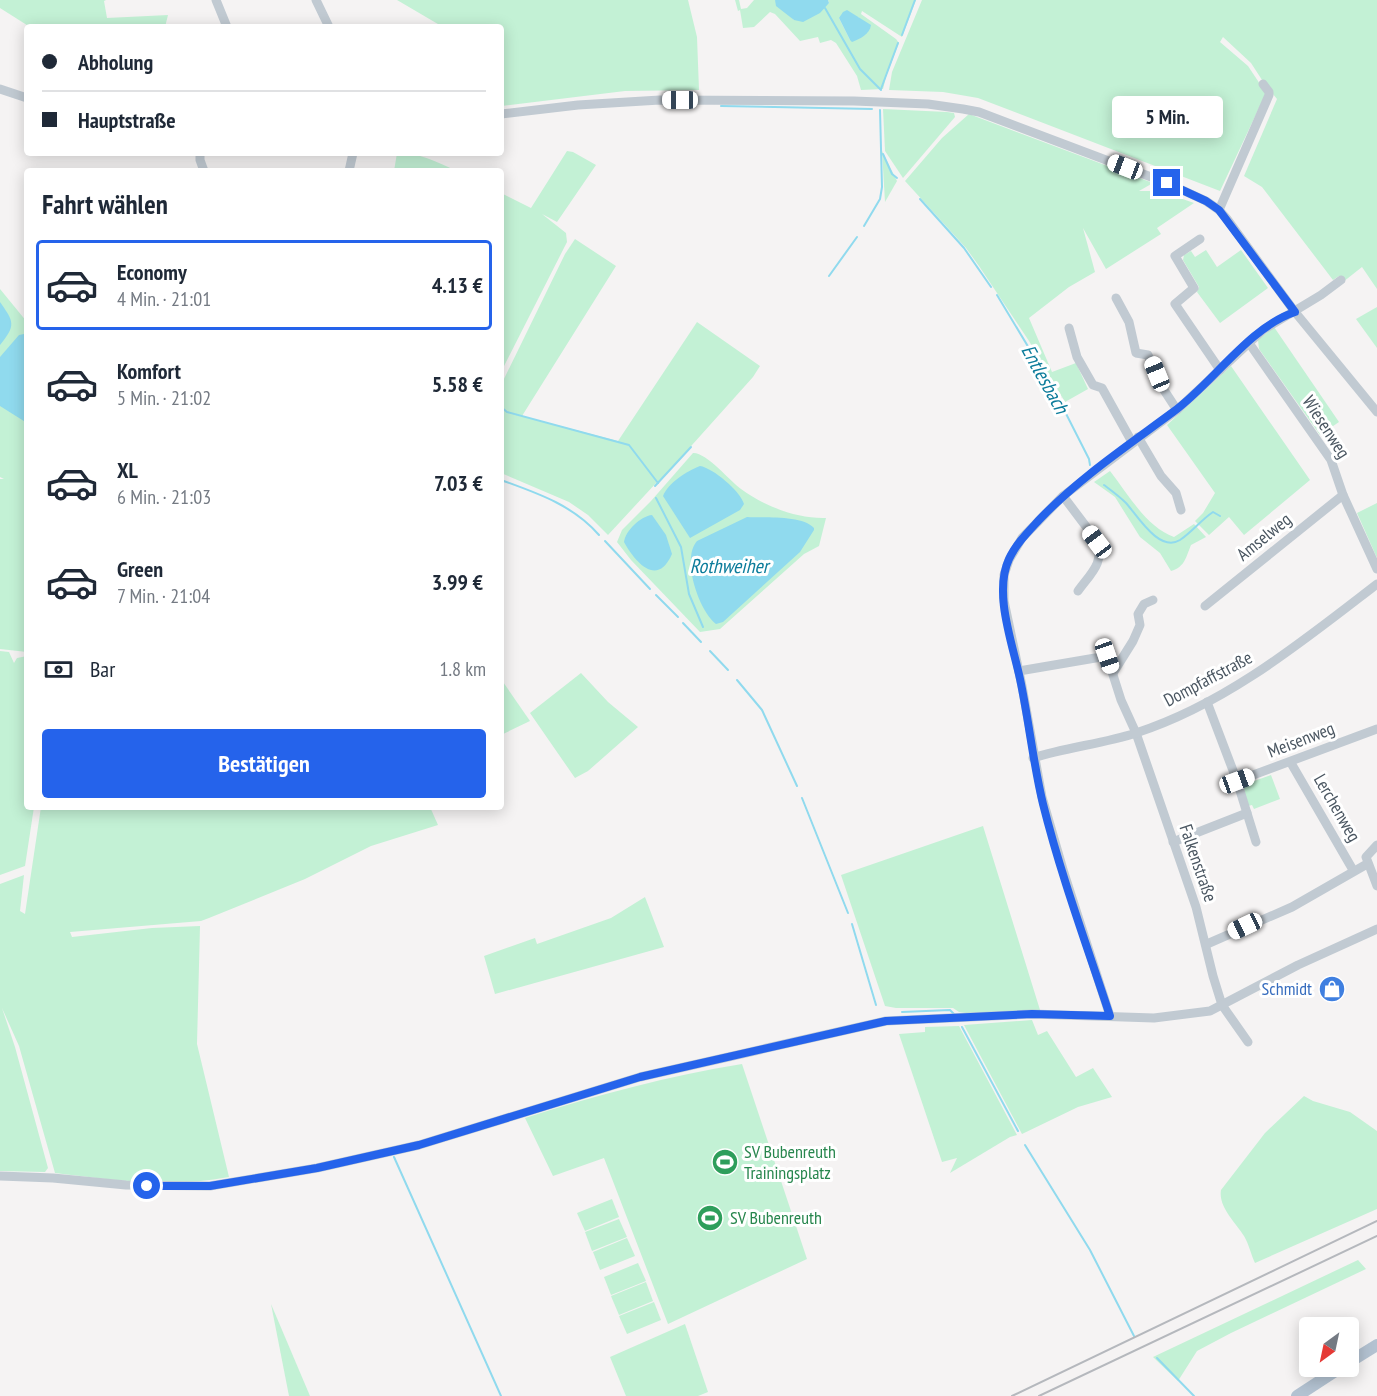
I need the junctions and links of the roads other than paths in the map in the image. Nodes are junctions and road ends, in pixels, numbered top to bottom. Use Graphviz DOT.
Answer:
graph roads {
  1 [pos="216,0"];
  2 [pos="316,0"];
  3 [pos="226,24"];
  4 [pos="328,24"];
  5 [pos="1263,84"];
  6 [pos="0,89"];
  7 [pos="24,97"];
  8 [pos="504,114"];
  9 [pos="1219,210"];
  10 [pos="1200,239"];
  11 [pos="1341,280"];
  12 [pos="1116,298"];
  13 [pos="1295,312"];
  14 [pos="1069,328"];
  15 [pos="1249,343"];
  16 [pos="1220,370"];
  17 [pos="1177,410"];
  18 [pos="1377,412"];
  19 [pos="1135,440"];
  20 [pos="1343,495"];
  21 [pos="1063,496"];
  22 [pos="1181,510"];
  23 [pos="1377,569"];
  24 [pos="1377,584"];
  25 [pos="1078,591"];
  26 [pos="1153,600"];
  27 [pos="1205,606"];
  28 [pos="1129,620"];
  29 [pos="1140,625"];
  30 [pos="1019,671"];
  31 [pos="1113,672"];
  32 [pos="1207,702"];
  33 [pos="1377,729"];
  34 [pos="1136,733"];
  35 [pos="1033,758"];
  36 [pos="1291,763"];
  37 [pos="1237,781"];
  38 [pos="1246,813"];
  39 [pos="1173,842"];
  40 [pos="1256,842"];
  41 [pos="1377,845"];
  42 [pos="1368,864"];
  43 [pos="1353,870"];
  44 [pos="1377,886"];
  45 [pos="1377,929"];
  46 [pos="1207,944"];
  47 [pos="1222,1005"];
  48 [pos="1110,1016"];
  49 [pos="1248,1042"];
  50 [pos="0,1176"];
  51 [pos="1377,1345"];
  52 [pos="1359,1356"];
  53 [pos="1326,1377"];
  54 [pos="1297,1396"];
  1 -- 3 [label="street"];
  2 -- 4 [label="street"];
  5 -- 9 [label="street"];
  6 -- 7 [label="street"];
  8 -- 9 [label="street"];
  9 -- 13 [label="street"];
  10 -- 16 [label="street"];
  11 -- 13 [label="street"];
  12 -- 17 [label="street"];
  13 -- 15 [label="street"];
  13 -- 18 [label="street"];
  14 -- 19 [label="street"];
  15 -- 16 [label="street"];
  15 -- 20 [label="street, Wiesenweg"];
  16 -- 17 [label="street"];
  17 -- 19 [label="street"];
  19 -- 21 [label="street"];
  19 -- 22 [label="street"];
  20 -- 23 [label="street, Wiesenweg"];
  20 -- 27 [label="street, Amselweg"];
  21 -- 25 [label="street"];
  21 -- 30 [label="street"];
  24 -- 32 [label="street, Dompfaffstraße"];
  26 -- 29 [label="street"];
  28 -- 29 [label="street"];
  29 -- 31 [label="street"];
  30 -- 31 [label="street"];
  30 -- 35 [label="street"];
  31 -- 34 [label="street, Falkenstraße"];
  32 -- 34 [label="street, Dompfaffstraße"];
  32 -- 37 [label="street"];
  33 -- 36 [label="street, Meisenweg"];
  34 -- 35 [label="street, Dompfaffstraße"];
  34 -- 39 [label="street, Falkenstraße"];
  35 -- 48 [label="street"];
  36 -- 37 [label="street, Meisenweg"];
  36 -- 43 [label="street, Lerchenweg"];
  37 -- 38 [label="street"];
  38 -- 39 [label="street"];
  38 -- 40 [label="street"];
  39 -- 46 [label="street, Falkenstraße"];
  41 -- 42 [label="street"];
  42 -- 43 [label="street"];
  42 -- 44 [label="street"];
  43 -- 46 [label="street"];
  45 -- 47 [label="street"];
  46 -- 47 [label="street, Falkenstraße"];
  47 -- 48 [label="street"];
  47 -- 49 [label="street, Falkenstraße"];
  48 -- 50 [label="street"];
  51 -- 52 [label="main road"];
  53 -- 54 [label="main road"];
}
